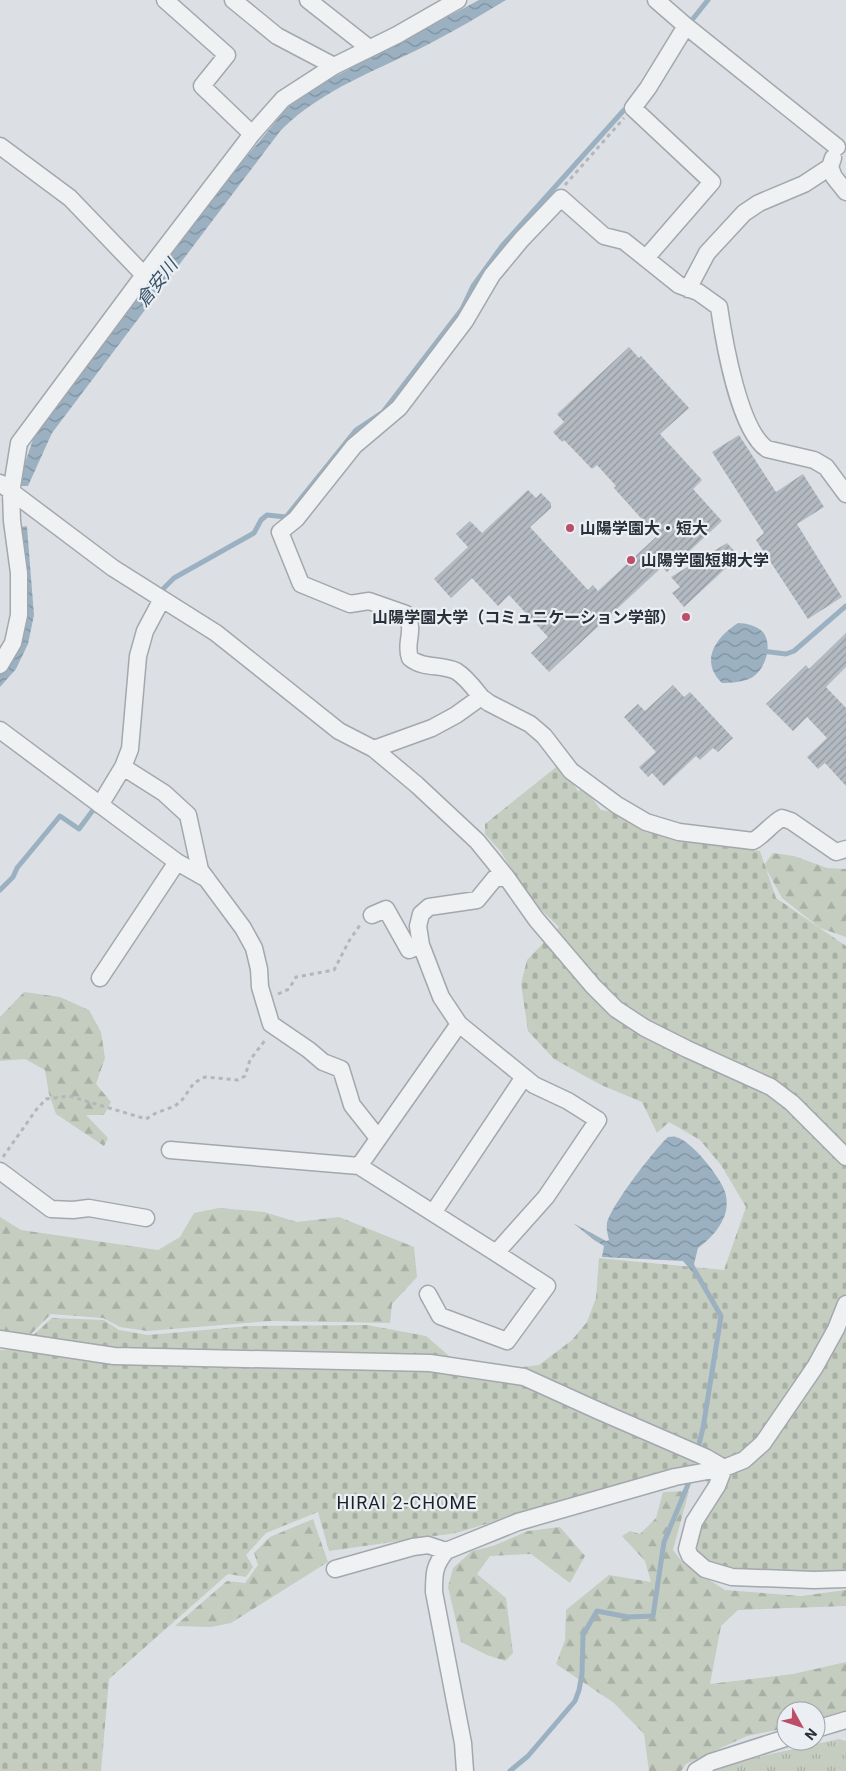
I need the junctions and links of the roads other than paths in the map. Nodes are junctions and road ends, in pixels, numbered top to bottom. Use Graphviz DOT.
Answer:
graph roads {
  1 [pos="166,0"];
  2 [pos="233,0"];
  3 [pos="308,0"];
  4 [pos="458,0"];
  5 [pos="656,0"];
  6 [pos="686,26"];
  7 [pos="370,48"];
  8 [pos="334,66"];
  9 [pos="252,134"];
  10 [pos="0,146"];
  11 [pos="841,146"];
  12 [pos="830,167"];
  13 [pos="846,192"];
  14 [pos="646,258"];
  15 [pos="144,275"];
  16 [pos="688,289"];
  17 [pos="846,494"];
  18 [pos="14,495"];
  19 [pos="162,599"];
  20 [pos="0,664"];
  21 [pos="482,696"];
  22 [pos="0,730"];
  23 [pos="374,749"];
  24 [pos="123,766"];
  25 [pos="98,804"];
  26 [pos="846,849"];
  27 [pos="177,862"];
  28 [pos="507,878"];
  29 [pos="208,879"];
  30 [pos="372,915"];
  31 [pos="420,945"];
  32 [pos="100,978"];
  33 [pos="459,1024"];
  34 [pos="524,1077"];
  35 [pos="378,1138"];
  36 [pos="170,1150"];
  37 [pos="846,1157"];
  38 [pos="359,1166"];
  39 [pos="0,1171"];
  40 [pos="433,1213"];
  41 [pos="146,1218"];
  42 [pos="496,1253"];
  43 [pos="428,1294"];
  44 [pos="846,1304"];
  45 [pos="0,1339"];
  46 [pos="724,1468"];
  47 [pos="446,1551"];
  48 [pos="335,1569"];
  49 [pos="846,1579"];
  50 [pos="846,1720"];
  51 [pos="826,1726"];
  52 [pos="776,1741"];
  53 [pos="465,1771"];
  54 [pos="696,1771"];
  1 -- 9 [label="street"];
  2 -- 8 [label="street"];
  3 -- 7 [label="street"];
  4 -- 7 [label="street"];
  5 -- 6 [label="street"];
  6 -- 11 [label="street"];
  6 -- 14 [label="street"];
  7 -- 8 [label="street"];
  8 -- 9 [label="street"];
  9 -- 15 [label="street"];
  10 -- 15 [label="street"];
  11 -- 12 [label="street"];
  12 -- 13 [label="street"];
  12 -- 16 [label="street"];
  14 -- 16 [label="street"];
  14 -- 21 [label="street"];
  15 -- 18 [label="street"];
  16 -- 17 [label="street"];
  18 -- 19 [label="street"];
  18 -- 20 [label="street"];
  19 -- 23 [label="street"];
  19 -- 24 [label="street"];
  21 -- 23 [label="street"];
  21 -- 26 [label="street"];
  22 -- 25 [label="street"];
  23 -- 28 [label="street"];
  24 -- 25 [label="street"];
  24 -- 29 [label="street"];
  25 -- 27 [label="street"];
  27 -- 29 [label="street"];
  27 -- 32 [label="street"];
  28 -- 31 [label="street"];
  28 -- 37 [label="street"];
  29 -- 35 [label="street"];
  30 -- 31 [label="street"];
  31 -- 33 [label="street"];
  33 -- 34 [label="street"];
  33 -- 35 [label="street"];
  34 -- 40 [label="street"];
  34 -- 42 [label="street"];
  35 -- 38 [label="street"];
  36 -- 38 [label="street"];
  38 -- 40 [label="street"];
  39 -- 41 [label="street"];
  40 -- 42 [label="street"];
  42 -- 43 [label="street"];
  44 -- 46 [label="street"];
  45 -- 46 [label="street"];
  46 -- 47 [label="street"];
  46 -- 49 [label="street"];
  47 -- 48 [label="street"];
  47 -- 53 [label="street"];
  50 -- 51 [label="street"];
  52 -- 54 [label="street"];
}
